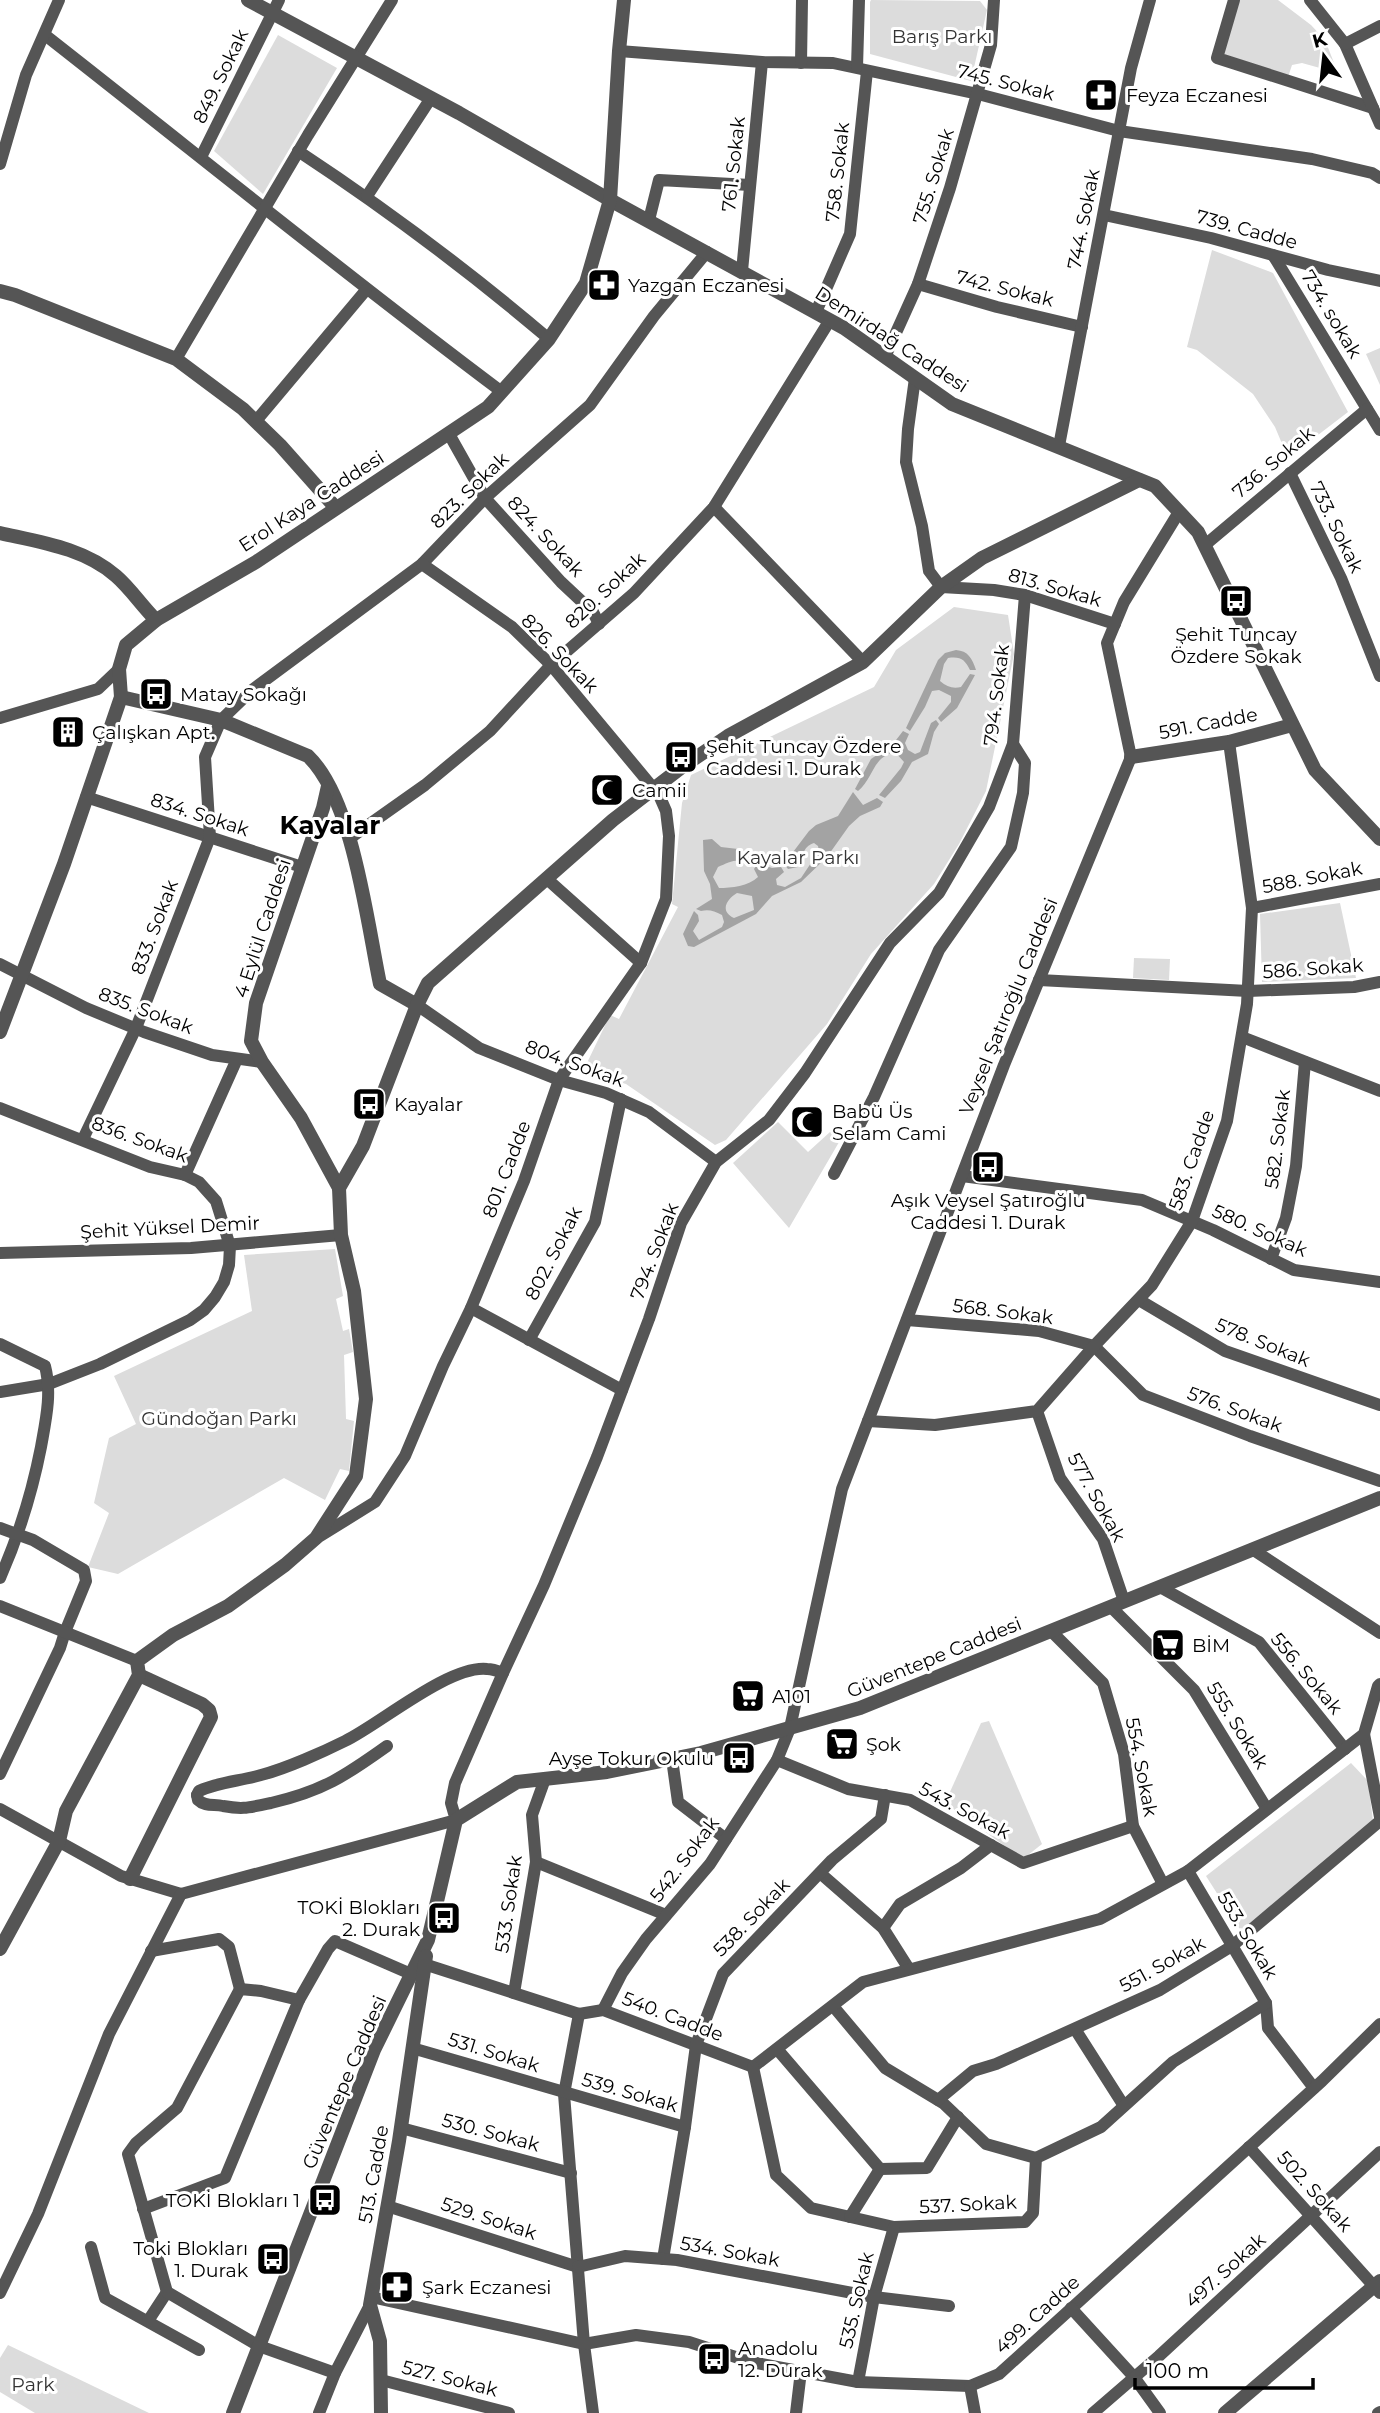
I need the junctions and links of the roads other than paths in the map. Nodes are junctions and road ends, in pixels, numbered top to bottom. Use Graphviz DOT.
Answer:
graph roads {
  1 [pos="60,0"];
  2 [pos="248,0"];
  3 [pos="392,0"];
  4 [pos="624,0"];
  5 [pos="802,0"];
  6 [pos="859,0"];
  7 [pos="994,0"];
  8 [pos="1150,0"];
  9 [pos="1234,0"];
  10 [pos="1310,0"];
  11 [pos="276,6"];
  12 [pos="1380,26"];
  13 [pos="45,34"];
  14 [pos="1345,44"];
  15 [pos="619,51"];
  16 [pos="355,57"];
  17 [pos="762,62"];
  18 [pos="801,63"];
  19 [pos="862,69"];
  20 [pos="978,94"];
  21 [pos="431,98"];
  22 [pos="1373,108"];
  23 [pos="1380,124"];
  24 [pos="1119,131"];
  25 [pos="298,151"];
  26 [pos="201,157"];
  27 [pos="0,164"];
  28 [pos="1380,178"];
  29 [pos="750,184"];
  30 [pos="367,196"];
  31 [pos="610,200"];
  32 [pos="265,210"];
  33 [pos="1104,215"];
  34 [pos="649,220"];
  35 [pos="707,252"];
  36 [pos="1273,255"];
  37 [pos="742,271"];
  38 [pos="1380,281"];
  39 [pos="918,284"];
  40 [pos="366,290"];
  41 [pos="0,291"];
  42 [pos="816,312"];
  43 [pos="830,320"];
  44 [pos="1082,327"];
  45 [pos="549,339"];
  46 [pos="886,357"];
  47 [pos="176,359"];
  48 [pos="915,378"];
  49 [pos="502,392"];
  50 [pos="1367,409"];
  51 [pos="256,421"];
  52 [pos="1380,430"];
  53 [pos="449,434"];
  54 [pos="1059,446"];
  55 [pos="1290,473"];
  56 [pos="1139,480"];
  57 [pos="485,498"];
  58 [pos="714,506"];
  59 [pos="335,507"];
  60 [pos="1179,512"];
  61 [pos="0,533"];
  62 [pos="1205,545"];
  63 [pos="422,564"];
  64 [pos="942,587"];
  65 [pos="1025,595"];
  66 [pos="156,620"];
  67 [pos="599,624"];
  68 [pos="1115,624"];
  69 [pos="863,662"];
  70 [pos="551,666"];
  71 [pos="118,669"];
  72 [pos="1380,676"];
  73 [pos="121,697"];
  74 [pos="0,718"];
  75 [pos="221,720"];
  76 [pos="1293,725"];
  77 [pos="1228,742"];
  78 [pos="1013,744"];
  79 [pos="1131,757"];
  80 [pos="328,786"];
  81 [pos="653,788"];
  82 [pos="86,797"];
  83 [pos="210,837"];
  84 [pos="350,838"];
  85 [pos="1380,839"];
  86 [pos="302,867"];
  87 [pos="547,879"];
  88 [pos="1380,884"];
  89 [pos="1252,908"];
  90 [pos="641,963"];
  91 [pos="0,964"];
  92 [pos="23,975"];
  93 [pos="1039,980"];
  94 [pos="1380,982"];
  95 [pos="1248,991"];
  96 [pos="416,1005"];
  97 [pos="136,1028"];
  98 [pos="0,1032"];
  99 [pos="1242,1037"];
  100 [pos="237,1059"];
  101 [pos="262,1062"];
  102 [pos="1305,1062"];
  103 [pos="559,1080"];
  104 [pos="1380,1091"];
  105 [pos="621,1099"];
  106 [pos="0,1108"];
  107 [pos="83,1139"];
  108 [pos="716,1162"];
  109 [pos="834,1174"];
  110 [pos="185,1175"];
  111 [pos="962,1175"];
  112 [pos="339,1188"];
  113 [pos="1192,1222"];
  114 [pos="341,1235"];
  115 [pos="230,1246"];
  116 [pos="0,1253"];
  117 [pos="1271,1259"];
  118 [pos="1380,1282"];
  119 [pos="1139,1300"];
  120 [pos="471,1308"];
  121 [pos="907,1320"];
  122 [pos="529,1340"];
  123 [pos="0,1344"];
  124 [pos="1094,1346"];
  125 [pos="50,1384"];
  126 [pos="622,1390"];
  127 [pos="0,1392"];
  128 [pos="1380,1405"];
  129 [pos="1037,1411"];
  130 [pos="868,1421"];
  131 [pos="1380,1481"];
  132 [pos="1380,1498"];
  133 [pos="0,1528"];
  134 [pos="19,1535"];
  135 [pos="316,1538"];
  136 [pos="1252,1549"];
  137 [pos="0,1578"];
  138 [pos="1160,1587"];
  139 [pos="1117,1604"];
  140 [pos="0,1606"];
  141 [pos="1051,1631"];
  142 [pos="65,1632"];
  143 [pos="1380,1633"];
  144 [pos="138,1668"];
  145 [pos="503,1673"];
  146 [pos="1379,1683"];
  147 [pos="790,1728"];
  148 [pos="1364,1734"];
  149 [pos="387,1746"];
  150 [pos="1345,1749"];
  151 [pos="672,1759"];
  152 [pos="777,1760"];
  153 [pos="0,1774"];
  154 [pos="545,1779"];
  155 [pos="172,1792"];
  156 [pos="197,1795"];
  157 [pos="885,1795"];
  158 [pos="0,1809"];
  159 [pos="1267,1809"];
  160 [pos="1380,1819"];
  161 [pos="456,1821"];
  162 [pos="1133,1826"];
  163 [pos="726,1839"];
  164 [pos="59,1841"];
  165 [pos="991,1845"];
  166 [pos="536,1862"];
  167 [pos="1188,1871"];
  168 [pos="820,1873"];
  169 [pos="130,1879"];
  170 [pos="1163,1884"];
  171 [pos="181,1894"];
  172 [pos="666,1915"];
  173 [pos="883,1928"];
  174 [pos="428,1940"];
  175 [pos="1232,1946"];
  176 [pos="0,1949"];
  177 [pos="151,1951"];
  178 [pos="424,1965"];
  179 [pos="909,1969"];
  180 [pos="411,1974"];
  181 [pos="240,1989"];
  182 [pos="514,1993"];
  183 [pos="299,2000"];
  184 [pos="1266,2003"];
  185 [pos="833,2006"];
  186 [pos="603,2010"];
  187 [pos="579,2014"];
  188 [pos="1380,2024"];
  189 [pos="1075,2029"];
  190 [pos="696,2045"];
  191 [pos="412,2048"];
  192 [pos="777,2049"];
  193 [pos="753,2067"];
  194 [pos="1314,2088"];
  195 [pos="565,2094"];
  196 [pos="938,2100"];
  197 [pos="1124,2106"];
  198 [pos="958,2117"];
  199 [pos="685,2127"];
  200 [pos="401,2128"];
  201 [pos="1250,2147"];
  202 [pos="1380,2152"];
  203 [pos="1036,2158"];
  204 [pos="880,2169"];
  205 [pos="571,2173"];
  206 [pos="387,2206"];
  207 [pos="143,2209"];
  208 [pos="1311,2216"];
  209 [pos="850,2217"];
  210 [pos="894,2227"];
  211 [pos="91,2247"];
  212 [pos="663,2259"];
  213 [pos="578,2267"];
  214 [pos="1378,2287"];
  215 [pos="0,2292"];
  216 [pos="166,2292"];
  217 [pos="874,2297"];
  218 [pos="371,2301"];
  219 [pos="949,2306"];
  220 [pos="1071,2308"];
  221 [pos="148,2321"];
  222 [pos="584,2344"];
  223 [pos="259,2346"];
  224 [pos="199,2350"];
  225 [pos="801,2371"];
  226 [pos="335,2373"];
  227 [pos="1134,2377"];
  228 [pos="381,2380"];
  229 [pos="858,2382"];
  230 [pos="970,2386"];
  231 [pos="233,2413"];
  232 [pos="319,2413"];
  233 [pos="381,2413"];
  234 [pos="509,2413"];
  235 [pos="593,2413"];
  236 [pos="796,2413"];
  237 [pos="975,2413"];
  238 [pos="1093,2413"];
  239 [pos="1160,2413"];
  240 [pos="1225,2413"];
  1 -- 13 [label="street"];
  2 -- 11 [label="street, Demirdağ Caddesi"];
  3 -- 16 [label="street"];
  4 -- 15 [label="street, Erol Kaya Caddesi"];
  5 -- 18 [label="street"];
  6 -- 19 [label="street, 758. Sokak"];
  7 -- 20 [label="street, 755. Sokak"];
  8 -- 24 [label="street, 744. Sokak"];
  9 -- 22 [label="street"];
  10 -- 14 [label="street"];
  11 -- 16 [label="street, Demirdağ Caddesi"];
  11 -- 26 [label="street, 849. Sokak"];
  12 -- 14 [label="street"];
  13 -- 26 [label="street"];
  13 -- 27 [label="street"];
  14 -- 22 [label="street"];
  15 -- 17 [label="street, 745. Sokak"];
  15 -- 31 [label="street, Erol Kaya Caddesi"];
  16 -- 21 [label="street, Demirdağ Caddesi"];
  16 -- 25 [label="street"];
  17 -- 18 [label="street, 745. Sokak"];
  17 -- 29 [label="street, 761. Sokak"];
  18 -- 19 [label="street, 745. Sokak"];
  19 -- 20 [label="street, 745. Sokak"];
  19 -- 42 [label="street, 758. Sokak"];
  20 -- 24 [label="street, 745. Sokak"];
  20 -- 39 [label="street, 755. Sokak"];
  21 -- 30 [label="street"];
  21 -- 31 [label="street, Demirdağ Caddesi"];
  22 -- 23 [label="street"];
  24 -- 28 [label="street, 745. Sokak"];
  24 -- 33 [label="street, 744. Sokak"];
  25 -- 30 [label="street"];
  25 -- 32 [label="street"];
  26 -- 32 [label="street"];
  29 -- 34 [label="street"];
  29 -- 37 [label="street, 761. Sokak"];
  30 -- 45 [label="street"];
  31 -- 34 [label="street, Demirdağ Caddesi"];
  31 -- 45 [label="street, Erol Kaya Caddesi"];
  32 -- 40 [label="street"];
  32 -- 47 [label="street"];
  33 -- 36 [label="street, 739. Cadde"];
  33 -- 44 [label="street, 744. Sokak"];
  34 -- 35 [label="street, Demirdağ Caddesi"];
  35 -- 37 [label="street, Demirdağ Caddesi"];
  35 -- 57 [label="street, 823. Sokak"];
  36 -- 38 [label="street, 739. Cadde"];
  36 -- 50 [label="street, 734. sokak"];
  37 -- 42 [label="street, Demirdağ Caddesi"];
  39 -- 44 [label="street, 742. Sokak"];
  39 -- 46 [label="street, 755. Sokak"];
  40 -- 49 [label="street"];
  40 -- 51 [label="street"];
  41 -- 47 [label="street"];
  42 -- 43 [label="street, Demirdağ Caddesi"];
  43 -- 46 [label="street, Demirdağ Caddesi"];
  43 -- 58 [label="street, 820. Sokak"];
  44 -- 54 [label="street, 744. Sokak"];
  45 -- 49 [label="street, Erol Kaya Caddesi"];
  46 -- 48 [label="street, Demirdağ Caddesi"];
  47 -- 51 [label="street"];
  48 -- 54 [label="street, Demirdağ Caddesi"];
  48 -- 64 [label="street"];
  49 -- 53 [label="street, Erol Kaya Caddesi"];
  50 -- 52 [label="street, 734. sokak"];
  50 -- 55 [label="street, 736. Sokak"];
  51 -- 59 [label="street"];
  53 -- 57 [label="street, 824. Sokak"];
  53 -- 59 [label="street, Erol Kaya Caddesi"];
  54 -- 56 [label="street, Demirdağ Caddesi"];
  55 -- 62 [label="street, 736. Sokak"];
  55 -- 72 [label="street, 733. Sokak"];
  56 -- 60 [label="street, Demirdağ Caddesi"];
  56 -- 64 [label="street"];
  57 -- 63 [label="street, 823. Sokak"];
  57 -- 67 [label="street, 824. Sokak"];
  58 -- 67 [label="street, 820. Sokak"];
  58 -- 69 [label="street"];
  59 -- 66 [label="street, Erol Kaya Caddesi"];
  60 -- 62 [label="street, Demirdağ Caddesi"];
  60 -- 68 [label="street"];
  61 -- 66 [label="street"];
  62 -- 76 [label="street, Demirdağ Caddesi"];
  63 -- 70 [label="street, 826. Sokak"];
  63 -- 75 [label="street, 823. Sokak"];
  64 -- 65 [label="street, 813. Sokak"];
  64 -- 69 [label="street"];
  65 -- 68 [label="street, 813. Sokak"];
  65 -- 78 [label="street, 794. Sokak"];
  66 -- 71 [label="street, Erol Kaya Caddesi"];
  67 -- 70 [label="street, 820. Sokak"];
  68 -- 79 [label="street"];
  69 -- 81 [label="street"];
  70 -- 81 [label="street, 826. Sokak"];
  70 -- 84 [label="street, 820. Sokak"];
  71 -- 73 [label="street"];
  71 -- 74 [label="street"];
  73 -- 75 [label="street"];
  73 -- 82 [label="street"];
  75 -- 80 [label="street"];
  75 -- 83 [label="street, 833. Sokak"];
  76 -- 77 [label="street, 591. Cadde"];
  76 -- 85 [label="street, Demirdağ Caddesi"];
  77 -- 79 [label="street, 591. Cadde"];
  77 -- 89 [label="street, 583. Cadde"];
  78 -- 108 [label="street, 794. Sokak"];
  78 -- 109 [label="street"];
  79 -- 93 [label="street, Veysel Şatıroğlu Caddesi"];
  80 -- 84 [label="street"];
  80 -- 86 [label="street, 4 Eylül Caddesi"];
  81 -- 87 [label="street"];
  81 -- 90 [label="street, 801. Cadde"];
  82 -- 83 [label="street, 834. Sokak"];
  82 -- 92 [label="street"];
  83 -- 86 [label="street, 834. Sokak"];
  83 -- 97 [label="street, 833. Sokak"];
  84 -- 96 [label="street"];
  86 -- 101 [label="street, 4 Eylül Caddesi"];
  87 -- 90 [label="street"];
  87 -- 96 [label="street"];
  88 -- 89 [label="street, 588. Sokak"];
  89 -- 95 [label="street, 583. Cadde"];
  90 -- 103 [label="street, 801. Cadde"];
  91 -- 92 [label="street, 835. Sokak"];
  92 -- 97 [label="street, 835. Sokak"];
  92 -- 98 [label="street"];
  93 -- 95 [label="street, 586. Sokak"];
  93 -- 111 [label="street, Veysel Şatıroğlu Caddesi"];
  94 -- 95 [label="street, 586. Sokak"];
  95 -- 99 [label="street, 583. Cadde"];
  96 -- 103 [label="street, 804. Sokak"];
  96 -- 112 [label="street"];
  97 -- 100 [label="street, 835. Sokak"];
  97 -- 107 [label="street, 833. Sokak"];
  99 -- 102 [label="street"];
  99 -- 113 [label="street, 583. Cadde"];
  100 -- 101 [label="street, 835. Sokak"];
  100 -- 110 [label="street"];
  101 -- 112 [label="street, 4 Eylül Caddesi"];
  102 -- 104 [label="street"];
  102 -- 117 [label="street, 582. Sokak"];
  103 -- 105 [label="street, 804. Sokak"];
  103 -- 120 [label="street, 801. Cadde"];
  105 -- 108 [label="street, 804. Sokak"];
  105 -- 122 [label="street, 802. Sokak"];
  106 -- 107 [label="street, 836. Sokak"];
  107 -- 110 [label="street, 836. Sokak"];
  108 -- 126 [label="street, 794. Sokak"];
  110 -- 115 [label="street, 836. Sokak"];
  111 -- 113 [label="street, 580. Sokak"];
  111 -- 121 [label="street, Veysel Şatıroğlu Caddesi"];
  112 -- 114 [label="street"];
  113 -- 117 [label="street, 580. Sokak"];
  113 -- 119 [label="street, 583. Cadde"];
  114 -- 115 [label="street, Şehit Yüksel Demir"];
  114 -- 135 [label="street"];
  115 -- 116 [label="street, Şehit Yüksel Demir"];
  115 -- 125 [label="street"];
  117 -- 118 [label="street, 580. Sokak"];
  119 -- 124 [label="street, 583. Cadde"];
  119 -- 128 [label="street, 578. Sokak"];
  120 -- 122 [label="street"];
  120 -- 135 [label="street, 801. Cadde"];
  121 -- 124 [label="street, 568. Sokak"];
  121 -- 130 [label="street, Veysel Şatıroğlu Caddesi"];
  122 -- 126 [label="street"];
  123 -- 125 [label="street"];
  124 -- 129 [label="street, 583. Cadde"];
  124 -- 131 [label="street, 576. Sokak"];
  125 -- 127 [label="street"];
  125 -- 134 [label="street"];
  126 -- 145 [label="street, 794. Sokak"];
  129 -- 130 [label="street"];
  129 -- 139 [label="street, 577. Sokak"];
  130 -- 147 [label="street, Veysel Şatıroğlu Caddesi"];
  132 -- 136 [label="street, Güventepe Caddesi"];
  133 -- 134 [label="street"];
  134 -- 137 [label="street"];
  134 -- 142 [label="street"];
  135 -- 144 [label="street"];
  136 -- 138 [label="street, Güventepe Caddesi"];
  136 -- 143 [label="street"];
  138 -- 139 [label="street, Güventepe Caddesi"];
  138 -- 150 [label="street, 556. Sokak"];
  139 -- 141 [label="street, Güventepe Caddesi"];
  139 -- 159 [label="street, 555. Sokak"];
  140 -- 142 [label="street"];
  141 -- 147 [label="street, Güventepe Caddesi"];
  141 -- 162 [label="street, 554. Sokak"];
  142 -- 144 [label="street"];
  142 -- 153 [label="street"];
  144 -- 155 [label="street"];
  144 -- 164 [label="street"];
  145 -- 156 [label="street"];
  145 -- 161 [label="street, 794. Sokak"];
  146 -- 148 [label="street"];
  147 -- 151 [label="street, Güventepe Caddesi"];
  147 -- 152 [label="street, 542. Sokak"];
  148 -- 150 [label="street"];
  148 -- 160 [label="street"];
  149 -- 156 [label="street"];
  150 -- 159 [label="street"];
  151 -- 154 [label="street, Güventepe Caddesi"];
  151 -- 163 [label="street"];
  152 -- 157 [label="street, 543. Sokak"];
  152 -- 163 [label="street, 542. Sokak"];
  154 -- 161 [label="street, Güventepe Caddesi"];
  154 -- 166 [label="street, 533. Sokak"];
  155 -- 156 [label="street"];
  155 -- 169 [label="street"];
  157 -- 165 [label="street, 543. Sokak"];
  157 -- 168 [label="street, 538. Sokak"];
  158 -- 164 [label="street"];
  159 -- 167 [label="street"];
  160 -- 175 [label="street, 551. Sokak"];
  161 -- 171 [label="street"];
  161 -- 174 [label="street, Güventepe Caddesi"];
  162 -- 165 [label="street, 543. Sokak"];
  162 -- 170 [label="street, 554. Sokak"];
  163 -- 172 [label="street, 542. Sokak"];
  164 -- 169 [label="street"];
  164 -- 176 [label="street"];
  165 -- 173 [label="street"];
  166 -- 172 [label="street"];
  166 -- 182 [label="street, 533. Sokak"];
  167 -- 170 [label="street"];
  167 -- 175 [label="street, 553. Sokak"];
  168 -- 173 [label="street"];
  168 -- 190 [label="street, 538. Sokak"];
  169 -- 171 [label="street"];
  170 -- 179 [label="street"];
  171 -- 177 [label="street"];
  172 -- 186 [label="street, 542. Sokak"];
  173 -- 179 [label="street"];
  174 -- 178 [label="street, 513. Cadde"];
  174 -- 180 [label="street, Güventepe Caddesi"];
  175 -- 184 [label="street, 553. Sokak"];
  175 -- 189 [label="street, 551. Sokak"];
  177 -- 181 [label="street"];
  177 -- 215 [label="street"];
  178 -- 182 [label="street"];
  178 -- 191 [label="street, 513. Cadde"];
  179 -- 185 [label="street"];
  180 -- 183 [label="street"];
  180 -- 223 [label="street, Güventepe Caddesi"];
  181 -- 183 [label="street"];
  181 -- 207 [label="street"];
  182 -- 187 [label="street"];
  183 -- 207 [label="street"];
  184 -- 194 [label="street, 553. Sokak"];
  184 -- 197 [label="street"];
  185 -- 192 [label="street"];
  185 -- 196 [label="street"];
  186 -- 187 [label="street, 540. Cadde"];
  186 -- 190 [label="street, 540. Cadde"];
  187 -- 195 [label="street"];
  188 -- 194 [label="street, 499. Cadde"];
  189 -- 196 [label="street, 551. Sokak"];
  189 -- 197 [label="street"];
  190 -- 193 [label="street, 540. Cadde"];
  190 -- 199 [label="street, 538. Sokak"];
  191 -- 195 [label="street, 531. Sokak"];
  191 -- 200 [label="street, 513. Cadde"];
  192 -- 193 [label="street"];
  192 -- 204 [label="street"];
  193 -- 209 [label="street, 537. Sokak"];
  194 -- 201 [label="street, 499. Cadde"];
  195 -- 199 [label="street, 539. Sokak"];
  195 -- 205 [label="street"];
  196 -- 198 [label="street"];
  197 -- 203 [label="street"];
  198 -- 203 [label="street"];
  198 -- 204 [label="street, 537. Sokak"];
  199 -- 212 [label="street, 538. Sokak"];
  200 -- 205 [label="street, 530. Sokak"];
  200 -- 206 [label="street, 513. Cadde"];
  201 -- 208 [label="street, 502. Sokak"];
  201 -- 220 [label="street, 499. Cadde"];
  202 -- 208 [label="street, 497. Sokak"];
  203 -- 210 [label="street, 537. Sokak"];
  204 -- 209 [label="street"];
  205 -- 213 [label="street"];
  206 -- 213 [label="street, 529. Sokak"];
  206 -- 218 [label="street, 513. Cadde"];
  207 -- 216 [label="street"];
  208 -- 214 [label="street, 502. Sokak"];
  208 -- 227 [label="street, 497. Sokak"];
  209 -- 210 [label="street, 537. Sokak"];
  210 -- 217 [label="street, 535. Sokak"];
  211 -- 221 [label="street"];
  212 -- 213 [label="street, 534. Sokak"];
  212 -- 217 [label="street, 534. Sokak"];
  213 -- 222 [label="street"];
  214 -- 240 [label="street"];
  216 -- 221 [label="street"];
  216 -- 223 [label="street"];
  217 -- 219 [label="street, 534. Sokak"];
  217 -- 229 [label="street, 535. Sokak"];
  218 -- 222 [label="street"];
  218 -- 226 [label="street"];
  218 -- 228 [label="street, 513. Cadde"];
  220 -- 227 [label="street"];
  220 -- 230 [label="street, 499. Cadde"];
  221 -- 224 [label="street"];
  222 -- 225 [label="street, 499. Cadde"];
  222 -- 235 [label="street"];
  223 -- 226 [label="street"];
  223 -- 231 [label="street, Güventepe Caddesi"];
  225 -- 229 [label="street, 499. Cadde"];
  225 -- 236 [label="street"];
  226 -- 232 [label="street"];
  227 -- 238 [label="street, 497. Sokak"];
  227 -- 239 [label="street"];
  228 -- 233 [label="street, 513. Cadde"];
  228 -- 234 [label="street, 527. Sokak"];
  229 -- 230 [label="street, 499. Cadde"];
  230 -- 237 [label="street"];
}
